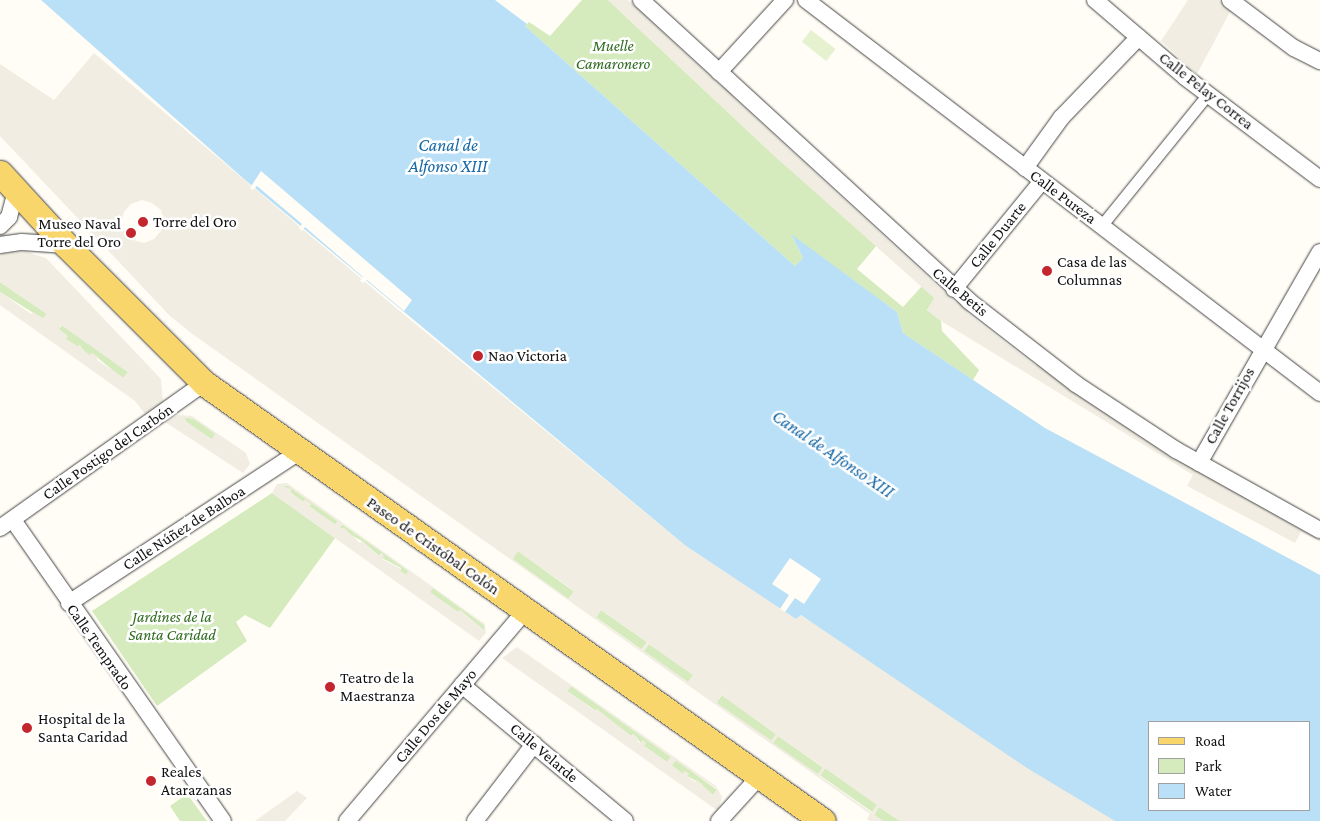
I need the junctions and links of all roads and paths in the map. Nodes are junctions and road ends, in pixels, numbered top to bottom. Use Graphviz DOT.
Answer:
graph roads {
  1 [pos="641,0"];
  2 [pos="785,0"];
  3 [pos="806,0"];
  4 [pos="1095,0"];
  5 [pos="1230,0"];
  6 [pos="1138,37"];
  7 [pos="1320,61"];
  8 [pos="719,72"];
  9 [pos="1208,94"];
  10 [pos="1025,168"];
  11 [pos="1320,179"];
  12 [pos="1042,181"];
  13 [pos="8,182"];
  14 [pos="0,226"];
  15 [pos="1100,226"];
  16 [pos="0,245"];
  17 [pos="66,245"];
  18 [pos="1320,252"];
  19 [pos="954,289"];
  20 [pos="1262,349"];
  21 [pos="204,383"];
  22 [pos="1320,393"];
  23 [pos="299,452"];
  24 [pos="1199,463"];
  25 [pos="6,524"];
  26 [pos="1320,530"];
  27 [pos="69,603"];
  28 [pos="525,610"];
  29 [pos="462,685"];
  30 [pos="534,744"];
  31 [pos="760,776"];
  32 [pos="223,821"];
  33 [pos="347,821"];
  34 [pos="475,821"];
  35 [pos="626,821"];
  36 [pos="719,821"];
  37 [pos="823,821"];
  1 -- 8 [label="street, Calle Betis"];
  2 -- 8 [label="street"];
  3 -- 10 [label="street, Calle Pureza"];
  4 -- 6 [label="street, Calle Pelay Correa"];
  5 -- 7 [label="street"];
  6 -- 9 [label="street, Calle Pelay Correa"];
  6 -- 10 [label="street"];
  8 -- 19 [label="street, Calle Betis"];
  9 -- 11 [label="street, Calle Pelay Correa"];
  9 -- 15 [label="street"];
  10 -- 12 [label="street, Calle Pureza"];
  12 -- 15 [label="street, Calle Pureza"];
  12 -- 19 [label="street, Calle Duarte"];
  13 -- 14 [label="street"];
  13 -- 17 [label="main road, Paseo de Cristóbal Colón"];
  15 -- 20 [label="street, Calle Pureza"];
  16 -- 17 [label="street"];
  17 -- 21 [label="main road, Paseo de Cristóbal Colón"];
  18 -- 20 [label="street, Calle Torrijos"];
  19 -- 24 [label="street, Calle Betis"];
  20 -- 22 [label="street, Calle Pureza"];
  20 -- 24 [label="street, Calle Torrijos"];
  21 -- 23 [label="main road, Paseo de Cristóbal Colón"];
  21 -- 25 [label="street, Calle Postigo del Carbón"];
  23 -- 27 [label="street, Calle Núñez de Balboa"];
  23 -- 28 [label="main road, Paseo de Cristóbal Colón"];
  24 -- 26 [label="street, Calle Betis"];
  25 -- 27 [label="street, Calle Temprado"];
  27 -- 32 [label="street, Calle Temprado"];
  28 -- 29 [label="street, Calle Dos de Mayo"];
  28 -- 31 [label="main road, Paseo de Cristóbal Colón"];
  29 -- 30 [label="street, Calle Velarde"];
  29 -- 33 [label="street, Calle Dos de Mayo"];
  30 -- 34 [label="street"];
  30 -- 35 [label="street, Calle Velarde"];
  31 -- 36 [label="street"];
  31 -- 37 [label="main road, Paseo de Cristóbal Colón"];
}
